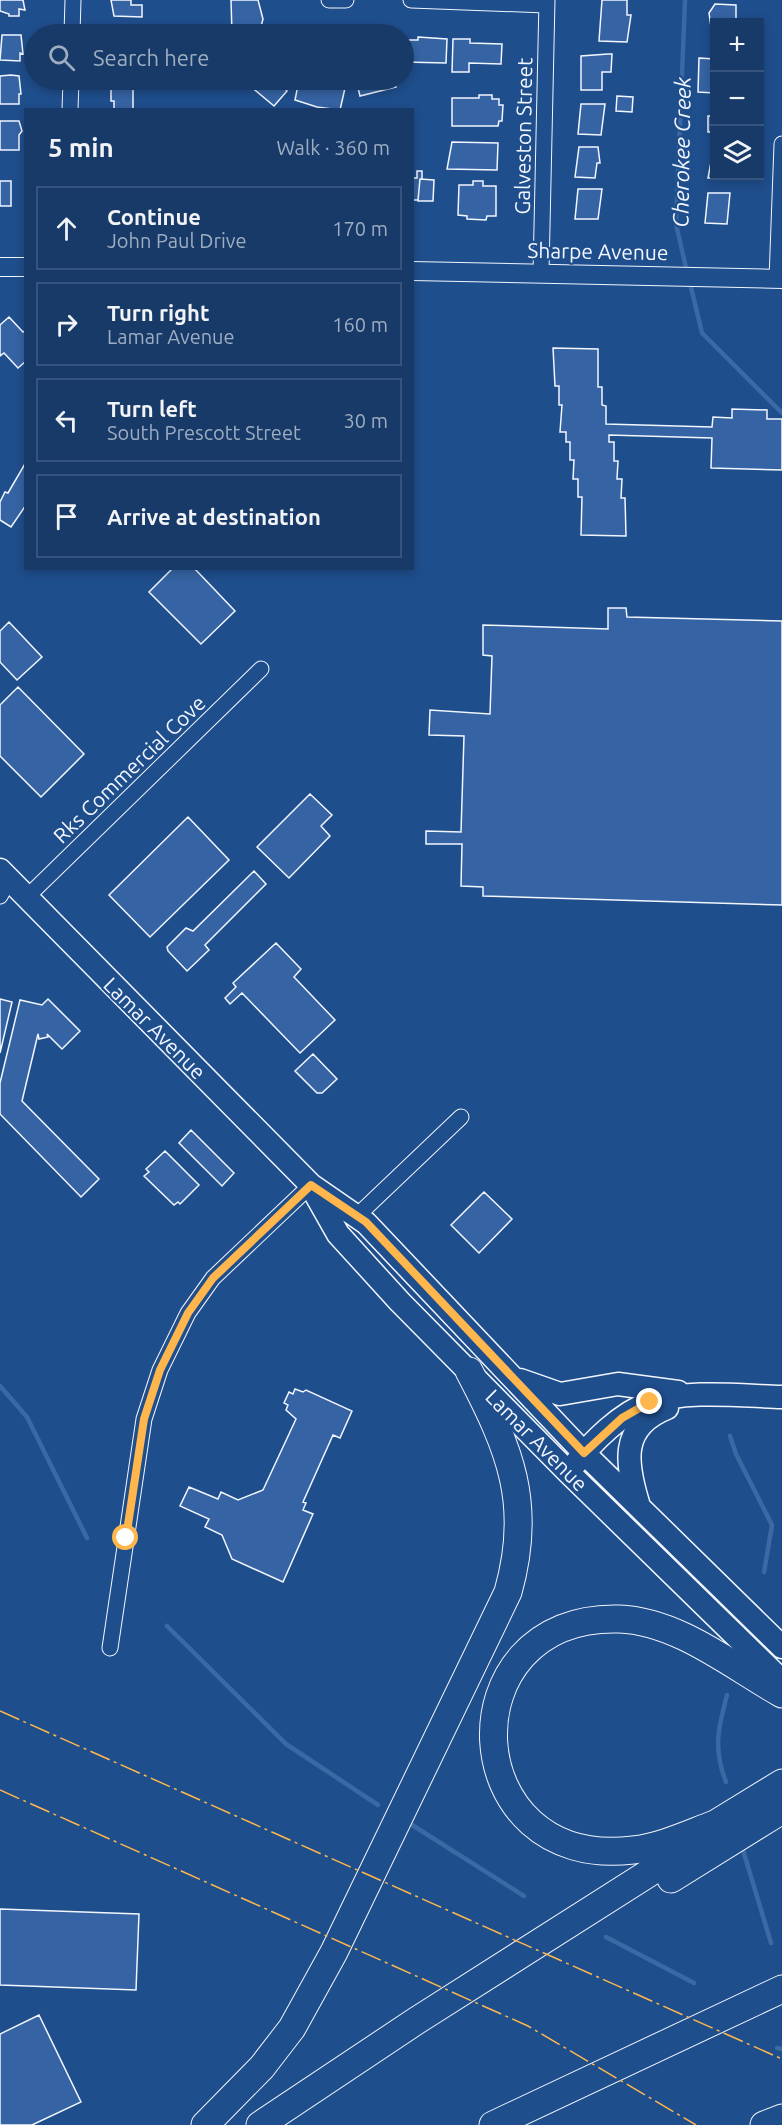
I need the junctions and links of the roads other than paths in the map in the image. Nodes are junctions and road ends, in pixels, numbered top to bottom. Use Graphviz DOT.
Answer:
graph roads {
  1 [pos="73,0"];
  2 [pos="329,0"];
  3 [pos="346,0"];
  4 [pos="411,0"];
  5 [pos="547,2"];
  6 [pos="72,24"];
  7 [pos="71,90"];
  8 [pos="70,108"];
  9 [pos="782,144"];
  10 [pos="0,267"];
  11 [pos="24,267"];
  12 [pos="414,271"];
  13 [pos="541,272"];
  14 [pos="779,279"];
  15 [pos="261,669"];
  16 [pos="3,882"];
  17 [pos="26,898"];
  18 [pos="462,1117"];
  19 [pos="311,1185"];
  20 [pos="357,1216"];
  21 [pos="468,1371"];
  22 [pos="512,1377"];
  23 [pos="697,1396"];
  24 [pos="782,1397"];
  25 [pos="584,1453"];
  26 [pos="568,1472"];
  27 [pos="640,1507"];
  28 [pos="782,1647"];
  29 [pos="110,1648"];
  30 [pos="782,1681"];
  31 [pos="782,1694"];
  32 [pos="782,1783"];
  33 [pos="782,1810"];
  34 [pos="715,1824"];
  35 [pos="782,1989"];
  36 [pos="782,2118"];
  37 [pos="205,2125"];
  38 [pos="262,2125"];
  39 [pos="493,2125"];
  40 [pos="764,2125"];
  1 -- 6 [label="street"];
  2 -- 3 [label="street"];
  4 -- 5 [label="street"];
  5 -- 13 [label="street, Galveston Street"];
  7 -- 8 [label="street"];
  9 -- 14 [label="street"];
  10 -- 11 [label="street"];
  12 -- 13 [label="street, Sharpe Avenue"];
  13 -- 14 [label="street, Sharpe Avenue"];
  15 -- 17 [label="street, Rks Commercial Cove"];
  16 -- 17 [label="main road, Lamar Avenue"];
  17 -- 19 [label="main road, Lamar Avenue"];
  18 -- 20 [label="street"];
  19 -- 20 [label="main road, Lamar Avenue"];
  19 -- 21 [label="main road, Lamar Avenue"];
  19 -- 29 [label="street"];
  20 -- 22 [label="main road, Lamar Avenue"];
  21 -- 26 [label="main road, Lamar Avenue"];
  21 -- 37 [label="highway"];
  22 -- 23 [label="main road"];
  22 -- 25 [label="main road, Lamar Avenue"];
  23 -- 24 [label="main road"];
  23 -- 25 [label="main road"];
  23 -- 27 [label="main road"];
  25 -- 26 [label="main road"];
  25 -- 27 [label="main road, Lamar Avenue"];
  26 -- 30 [label="main road, Lamar Avenue"];
  27 -- 28 [label="main road, Lamar Avenue"];
  31 -- 34 [label="highway"];
  32 -- 34 [label="highway"];
  33 -- 38 [label="highway"];
  34 -- 38 [label="highway"];
  35 -- 39 [label="highway"];
  36 -- 40 [label="highway"];
}
